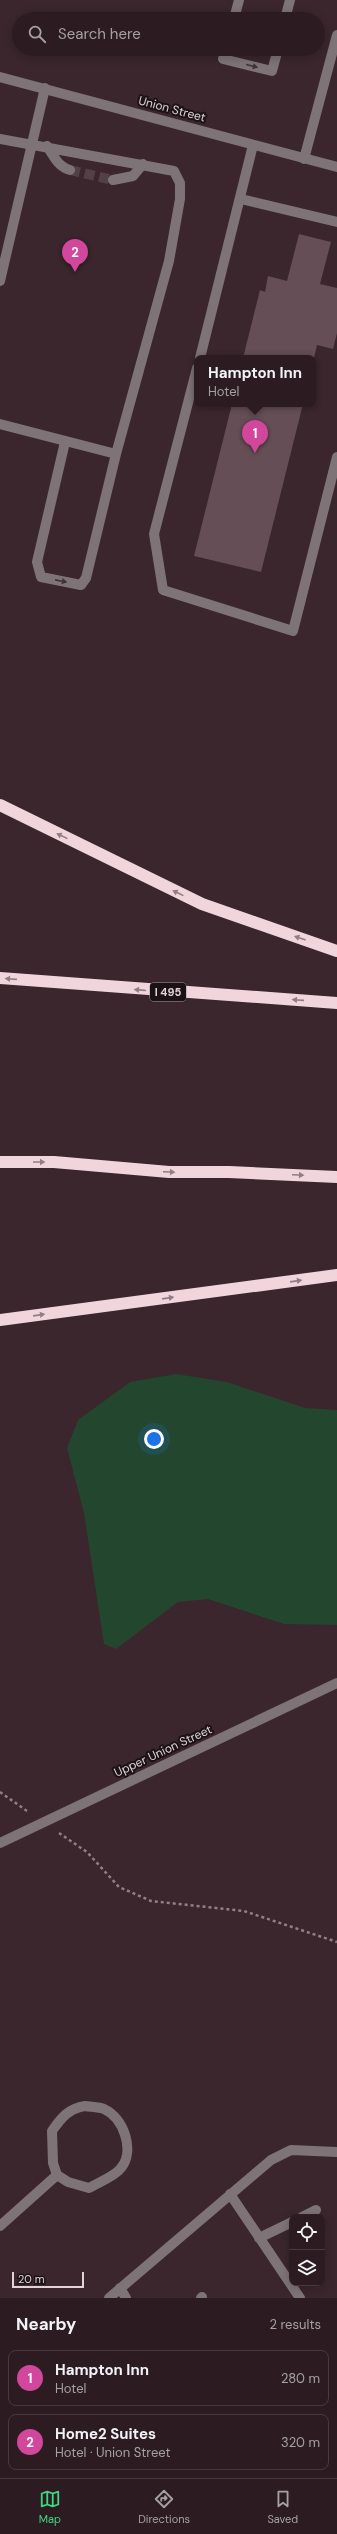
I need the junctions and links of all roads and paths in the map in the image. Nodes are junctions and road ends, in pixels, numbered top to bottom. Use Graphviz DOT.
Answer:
graph roads {
  1 [pos="239,0"];
  2 [pos="290,0"];
  3 [pos="236,12"];
  4 [pos="287,12"];
  5 [pos="337,35"];
  6 [pos="224,56"];
  7 [pos="276,56"];
  8 [pos="0,77"];
  9 [pos="45,88"];
  10 [pos="0,139"];
  11 [pos="34,144"];
  12 [pos="253,145"];
  13 [pos="47,146"];
  14 [pos="304,159"];
  15 [pos="143,164"];
  16 [pos="337,167"];
  17 [pos="70,170"];
  18 [pos="113,180"];
  19 [pos="241,199"];
  20 [pos="337,222"];
  21 [pos="0,281"];
  22 [pos="201,355"];
  23 [pos="194,380"];
  24 [pos="0,424"];
  25 [pos="65,442"];
  26 [pos="116,454"];
  27 [pos="337,457"];
  28 [pos="0,805"];
  29 [pos="337,951"];
  30 [pos="0,978"];
  31 [pos="337,1003"];
  32 [pos="0,1162"];
  33 [pos="337,1177"];
  34 [pos="337,1275"];
  35 [pos="0,1320"];
  36 [pos="337,1683"];
  37 [pos="0,1792"];
  38 [pos="44,1822"];
  39 [pos="0,1843"];
  40 [pos="337,1942"];
  41 [pos="337,2152"];
  42 [pos="57,2175"];
  43 [pos="230,2194"];
  44 [pos="316,2210"];
  45 [pos="308,2214"];
  46 [pos="289,2223"];
  47 [pos="0,2226"];
  48 [pos="259,2238"];
  49 [pos="120,2288"];
  50 [pos="109,2298"];
  51 [pos="126,2298"];
  52 [pos="300,2298"];
  1 -- 3 [label="street"];
  2 -- 4 [label="street"];
  5 -- 14 [label="street"];
  6 -- 7 [label="street, one-way"];
  8 -- 9 [label="street, Union Street"];
  9 -- 11 [label="street"];
  9 -- 12 [label="street, Union Street"];
  10 -- 11 [label="street"];
  11 -- 13 [label="street"];
  11 -- 21 [label="street"];
  12 -- 14 [label="street, Union Street"];
  12 -- 19 [label="street"];
  13 -- 15 [label="street"];
  13 -- 17 [label="street"];
  14 -- 16 [label="street, Union Street"];
  15 -- 18 [label="street"];
  15 -- 26 [label="street"];
  19 -- 20 [label="street"];
  19 -- 22 [label="street"];
  23 -- 27 [label="street"];
  24 -- 25 [label="street"];
  25 -- 26 [label="street"];
  25 -- 26 [label="street, one-way"];
  29 -- 28 [label="highway, one-way"];
  31 -- 30 [label="highway, I 495, one-way"];
  32 -- 33 [label="highway, one-way"];
  35 -- 34 [label="highway, one-way"];
  36 -- 38 [label="street, Upper Union Street"];
  37 -- 38 [label="path"];
  38 -- 39 [label="street, Upper Union Street"];
  38 -- 40 [label="path"];
  41 -- 43 [label="street"];
  42 -- 42 [label="street"];
  42 -- 47 [label="street"];
  43 -- 48 [label="street"];
  43 -- 49 [label="street"];
  44 -- 45 [label="street"];
  46 -- 48 [label="street"];
  48 -- 52 [label="street"];
  49 -- 50 [label="street"];
  49 -- 51 [label="street"];
}
